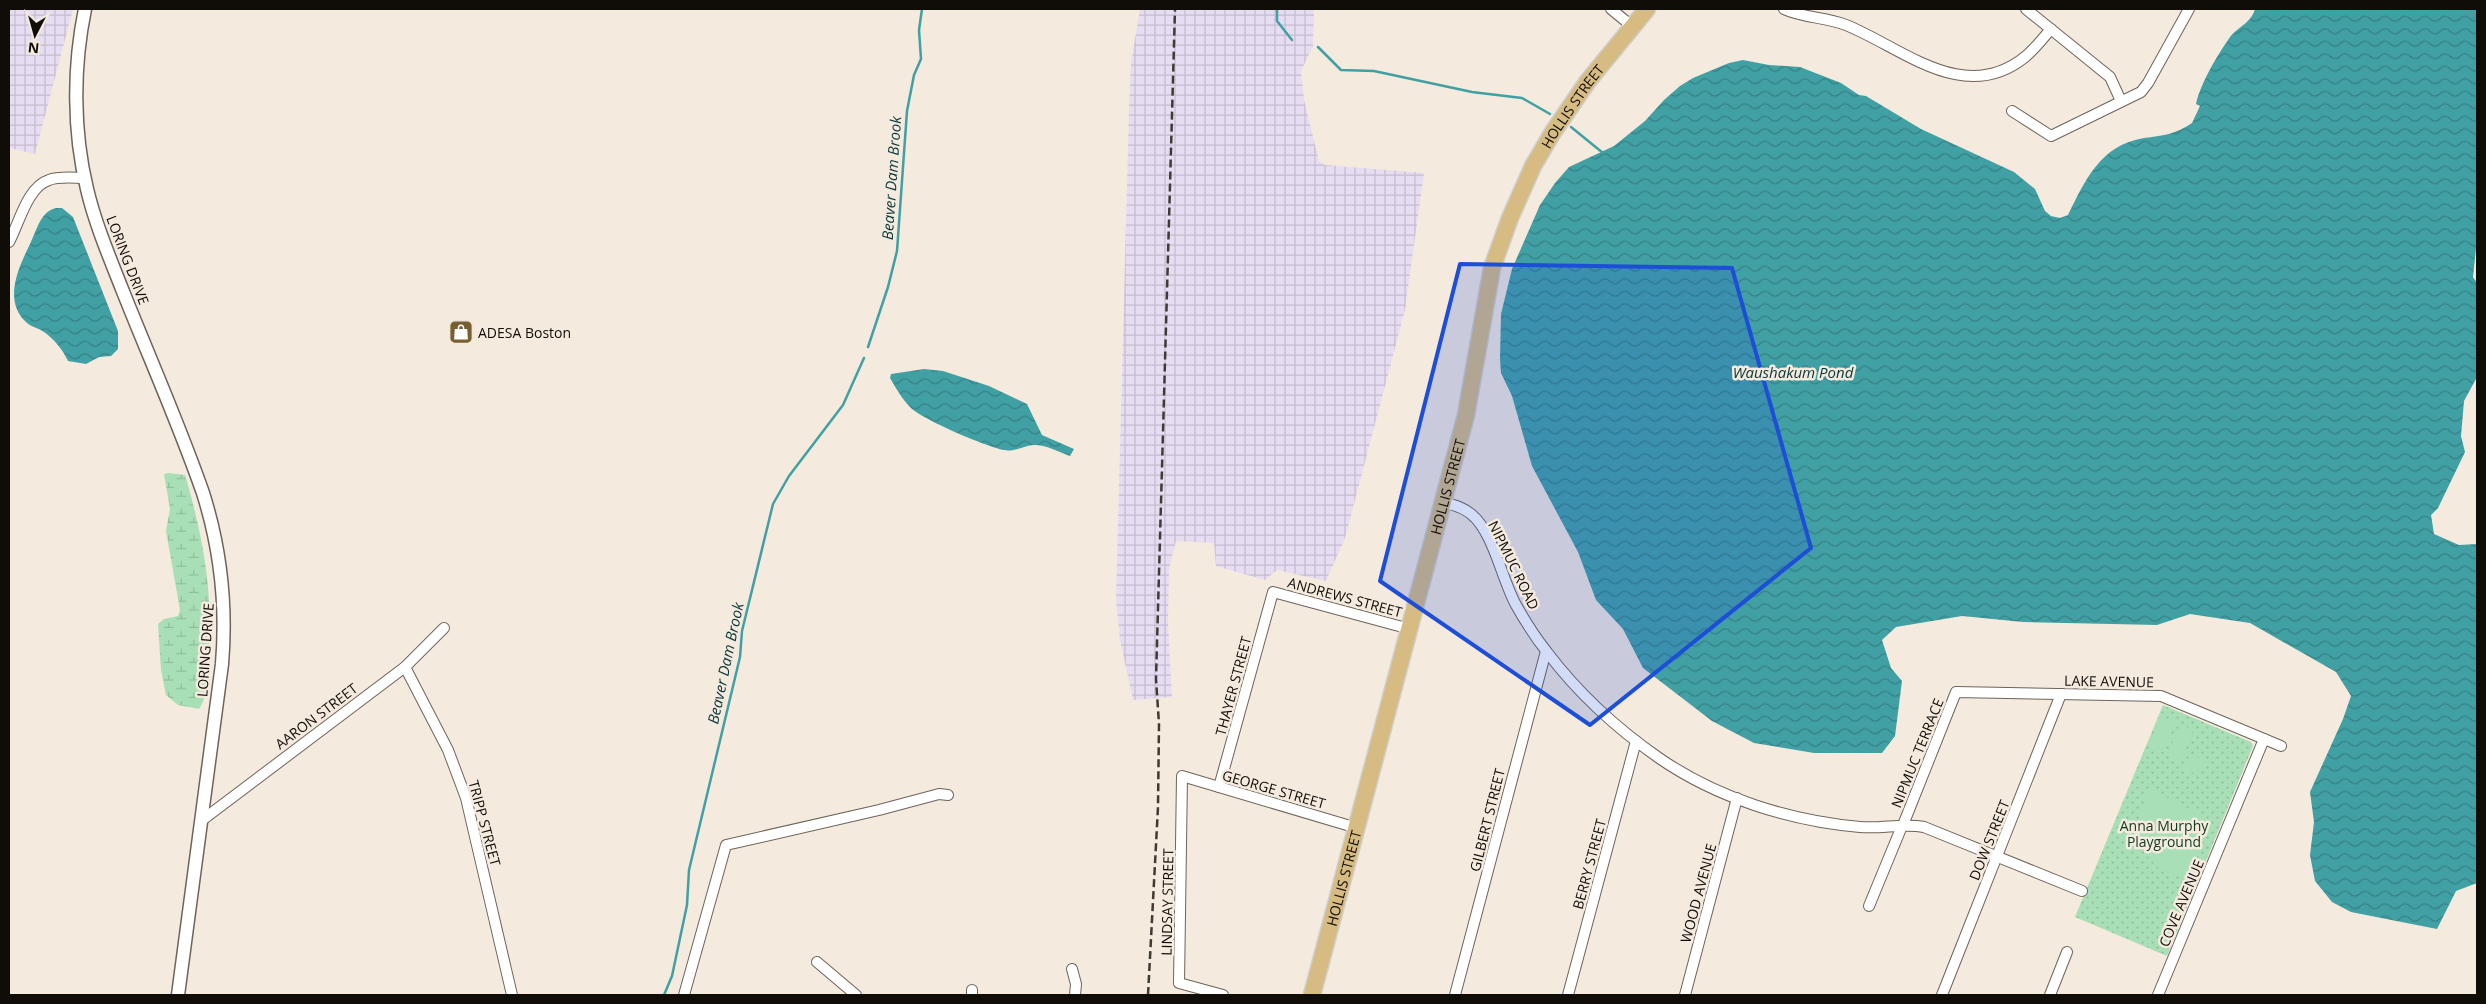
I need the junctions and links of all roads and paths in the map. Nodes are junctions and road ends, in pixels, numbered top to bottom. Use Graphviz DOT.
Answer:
graph roads {
  1 [pos="85,9"];
  2 [pos="1610,9"];
  3 [pos="1647,9"];
  4 [pos="1784,9"];
  5 [pos="2026,9"];
  6 [pos="2189,9"];
  7 [pos="1633,27"];
  8 [pos="2051,29"];
  9 [pos="2121,102"];
  10 [pos="2012,111"];
  11 [pos="85,178"];
  12 [pos="9,242"];
  13 [pos="1443,502"];
  14 [pos="1272,592"];
  15 [pos="444,628"];
  16 [pos="1410,628"];
  17 [pos="1546,651"];
  18 [pos="405,667"];
  19 [pos="1956,692"];
  20 [pos="2062,694"];
  21 [pos="2264,739"];
  22 [pos="1636,741"];
  23 [pos="2281,746"];
  24 [pos="1182,776"];
  25 [pos="1220,787"];
  26 [pos="948,795"];
  27 [pos="1738,798"];
  28 [pos="201,821"];
  29 [pos="1903,826"];
  30 [pos="1357,828"];
  31 [pos="1998,856"];
  32 [pos="2082,891"];
  33 [pos="1869,906"];
  34 [pos="2067,952"];
  35 [pos="817,962"];
  36 [pos="1072,968"];
  37 [pos="178,995"];
  38 [pos="512,995"];
  39 [pos="684,995"];
  40 [pos="856,995"];
  41 [pos="1075,995"];
  42 [pos="1223,995"];
  43 [pos="1312,995"];
  44 [pos="1455,995"];
  45 [pos="1568,995"];
  46 [pos="1685,995"];
  47 [pos="1942,995"];
  48 [pos="2050,995"];
  49 [pos="2158,995"];
  1 -- 11 [label="street, LORING DRIVE"];
  2 -- 7 [label="street"];
  3 -- 7 [label="main road, HOLLIS STREET"];
  4 -- 8 [label="street"];
  5 -- 8 [label="street"];
  6 -- 9 [label="street"];
  7 -- 13 [label="main road, HOLLIS STREET"];
  8 -- 9 [label="street"];
  9 -- 10 [label="street"];
  11 -- 12 [label="street"];
  11 -- 28 [label="street, LORING DRIVE"];
  13 -- 16 [label="main road, HOLLIS STREET"];
  13 -- 17 [label="street, NIPMUC ROAD"];
  14 -- 16 [label="street, ANDREWS STREET"];
  14 -- 25 [label="street, THAYER STREET"];
  15 -- 18 [label="street, AARON STREET"];
  16 -- 30 [label="main road, HOLLIS STREET"];
  17 -- 22 [label="street, NIPMUC ROAD"];
  17 -- 44 [label="street, GILBERT STREET"];
  18 -- 28 [label="street, AARON STREET"];
  18 -- 38 [label="street, TRIPP STREET"];
  19 -- 20 [label="street, LAKE AVENUE"];
  19 -- 29 [label="street, NIPMUC TERRACE"];
  20 -- 21 [label="street, LAKE AVENUE"];
  20 -- 31 [label="street, DOW STREET"];
  21 -- 23 [label="street, LAKE AVENUE"];
  21 -- 49 [label="street, COVE AVENUE"];
  22 -- 27 [label="street, NIPMUC ROAD"];
  22 -- 45 [label="street, BERRY STREET"];
  24 -- 25 [label="street, GEORGE STREET"];
  24 -- 42 [label="street, LINDSAY STREET"];
  25 -- 30 [label="street, GEORGE STREET"];
  26 -- 39 [label="street"];
  27 -- 29 [label="street, NIPMUC ROAD"];
  27 -- 46 [label="street, WOOD AVENUE"];
  28 -- 37 [label="street, LORING DRIVE"];
  29 -- 31 [label="street, NIPMUC ROAD"];
  29 -- 33 [label="street, NIPMUC TERRACE"];
  30 -- 43 [label="main road, HOLLIS STREET"];
  31 -- 32 [label="street, NIPMUC ROAD"];
  31 -- 47 [label="street, DOW STREET"];
  34 -- 48 [label="street"];
  35 -- 40 [label="street"];
  36 -- 41 [label="street"];
}
